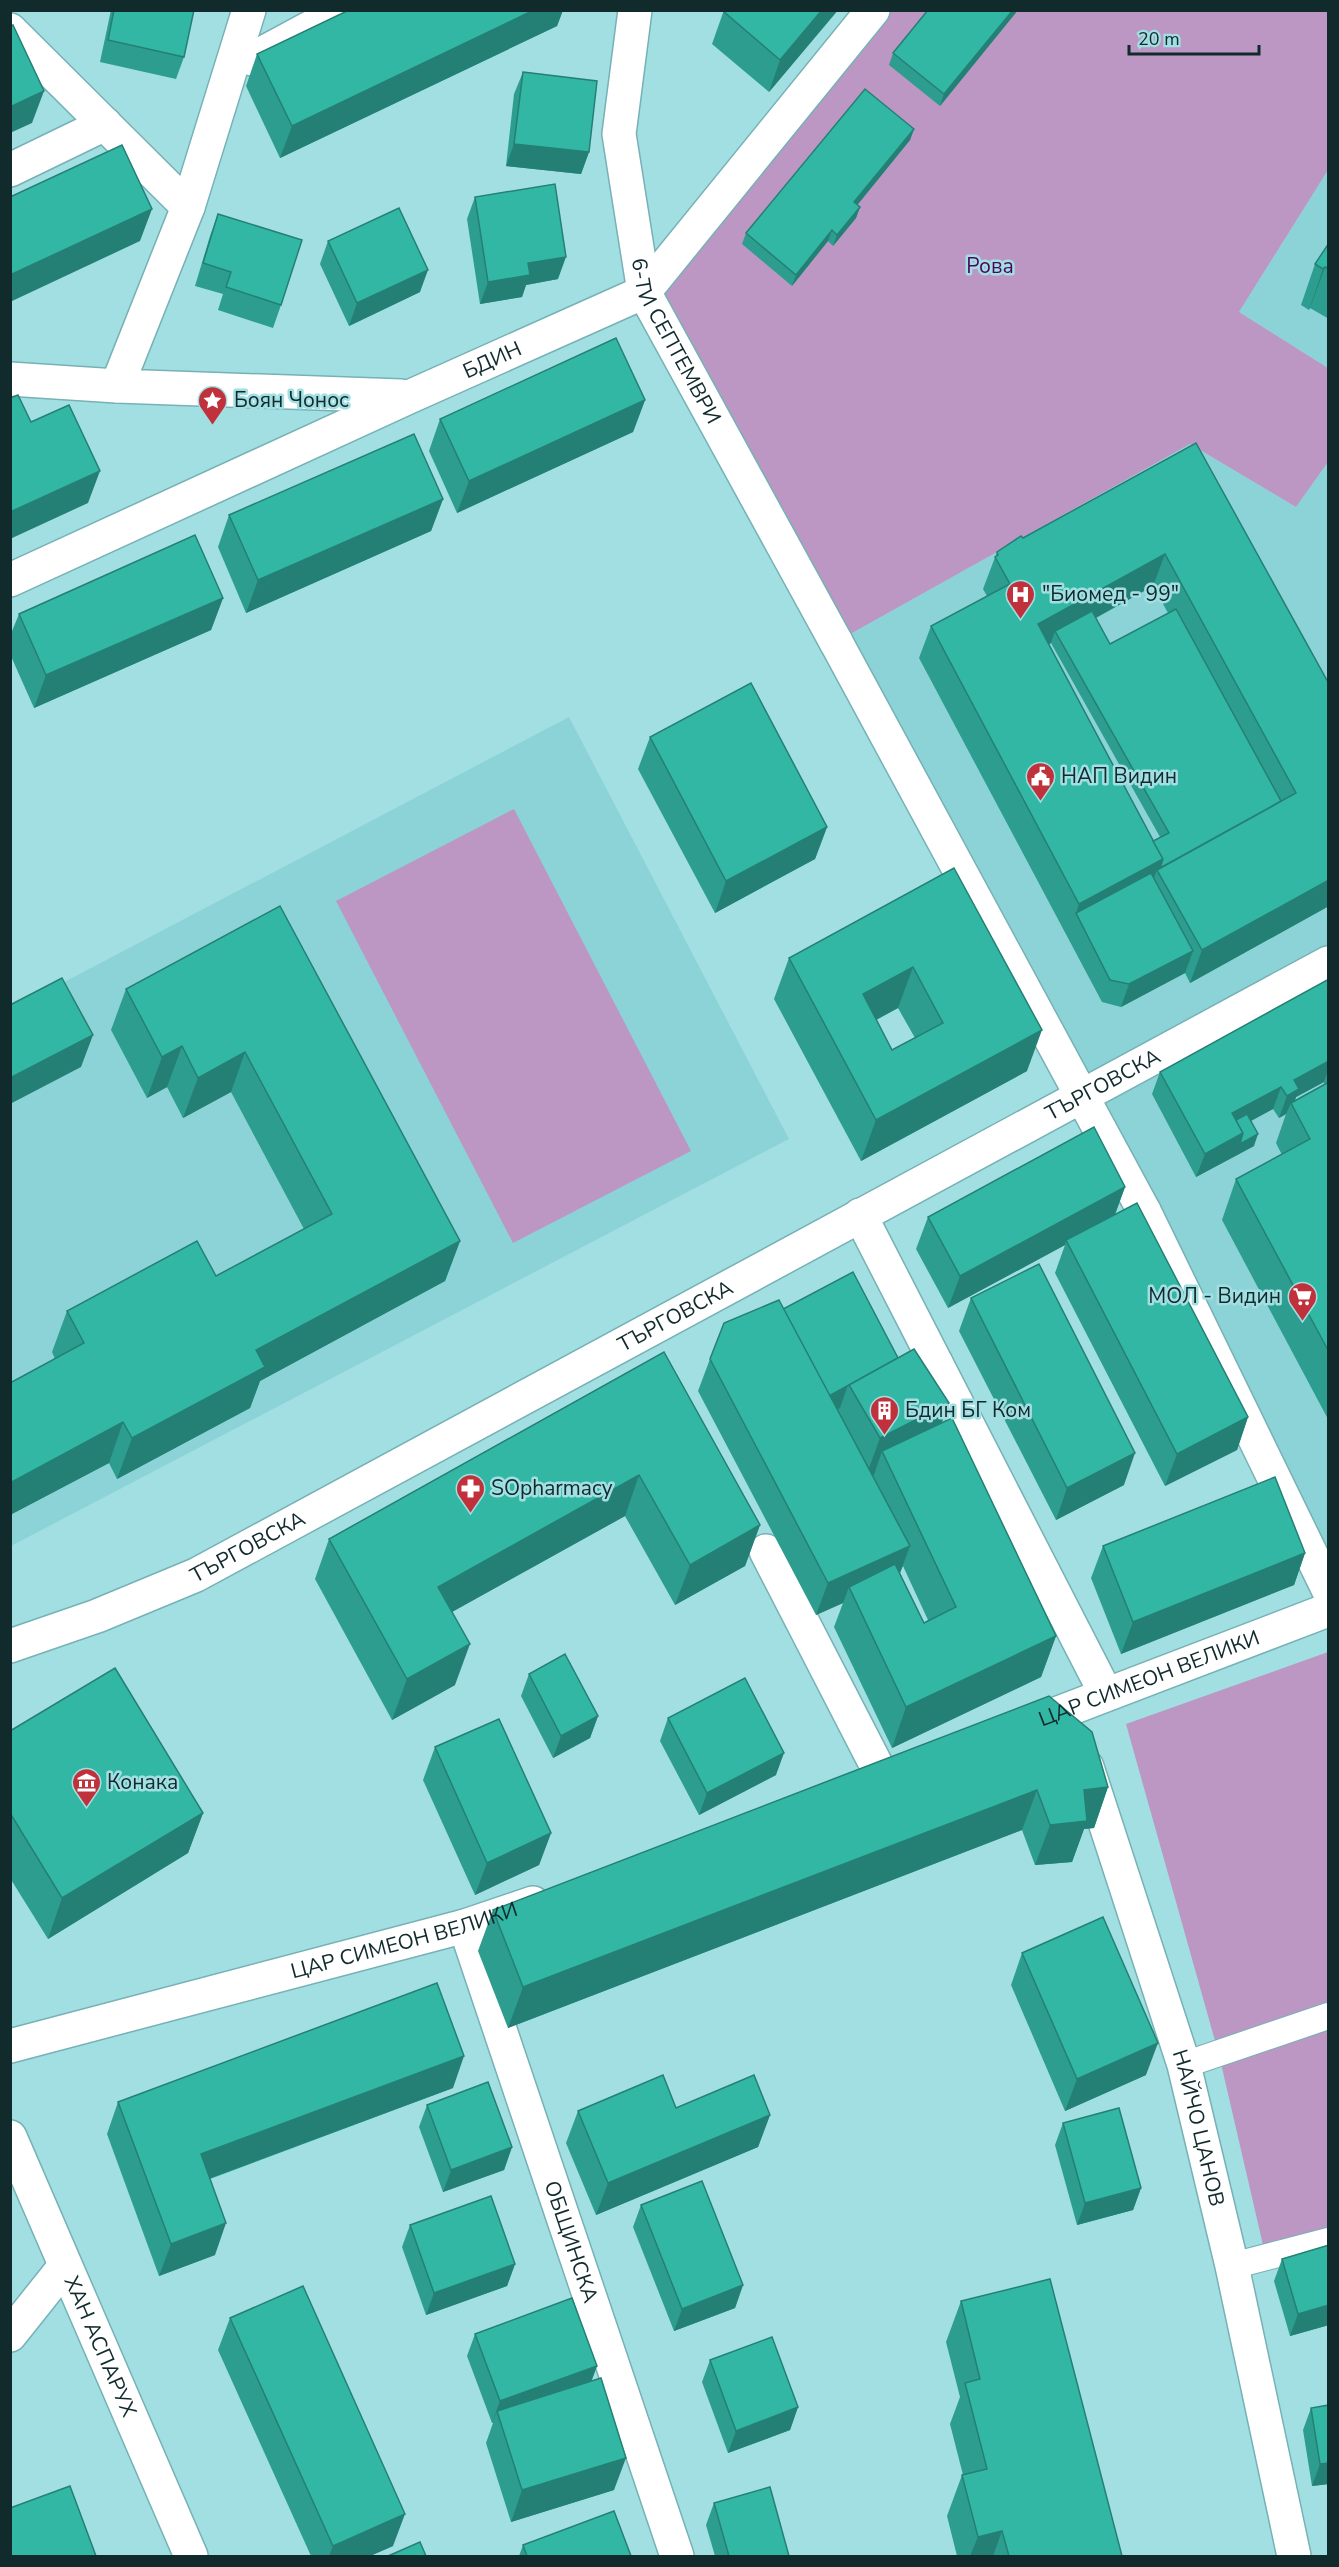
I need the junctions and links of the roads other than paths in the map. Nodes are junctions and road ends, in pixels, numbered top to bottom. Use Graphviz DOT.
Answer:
graph roads {
  1 [pos="249,10"];
  2 [pos="343,10"];
  3 [pos="634,10"];
  4 [pos="873,10"];
  5 [pos="10,30"];
  6 [pos="229,71"];
  7 [pos="105,124"];
  8 [pos="10,170"];
  9 [pos="188,207"];
  10 [pos="644,292"];
  11 [pos="10,380"];
  12 [pos="117,386"];
  13 [pos="409,397"];
  14 [pos="10,580"];
  15 [pos="1329,963"];
  16 [pos="1083,1094"];
  17 [pos="860,1215"];
  18 [pos="651,1329"];
  19 [pos="667,1360"];
  20 [pos="750,1520"];
  21 [pos="1329,1589"];
  22 [pos="1329,1610"];
  23 [pos="10,1646"];
  24 [pos="1106,1694"];
  25 [pos="1067,1708"];
  26 [pos="992,1738"];
  27 [pos="917,1769"];
  28 [pos="885,1782"];
  29 [pos="851,1794"];
  30 [pos="556,1895"];
  31 [pos="465,1926"];
  32 [pos="1329,2016"];
  33 [pos="10,2046"];
  34 [pos="1184,2065"];
  35 [pos="10,2137"];
  36 [pos="1329,2241"];
  37 [pos="64,2265"];
  38 [pos="1232,2266"];
  39 [pos="10,2335"];
  40 [pos="191,2556"];
  41 [pos="677,2556"];
  42 [pos="1294,2556"];
  1 -- 6 [label="street"];
  2 -- 6 [label="street"];
  3 -- 10 [label="street, 6-ТИ СЕПТЕМВРИ"];
  4 -- 10 [label="street, БДИН"];
  5 -- 7 [label="street"];
  6 -- 9 [label="street"];
  7 -- 8 [label="street"];
  7 -- 9 [label="street"];
  9 -- 12 [label="street"];
  10 -- 13 [label="street, БДИН"];
  10 -- 16 [label="street, 6-ТИ СЕПТЕМВРИ"];
  11 -- 12 [label="street"];
  12 -- 13 [label="street"];
  13 -- 14 [label="street, БДИН"];
  15 -- 16 [label="street, ТЪРГОВСКА"];
  16 -- 17 [label="street, ТЪРГОВСКА"];
  16 -- 21 [label="street, 6-ТИ СЕПТЕМВРИ"];
  17 -- 18 [label="street, ТЪРГОВСКА"];
  17 -- 24 [label="street"];
  18 -- 19 [label="street"];
  18 -- 23 [label="street, ТЪРГОВСКА"];
  20 -- 28 [label="street"];
  22 -- 24 [label="street, ЦАР СИМЕОН ВЕЛИКИ"];
  24 -- 25 [label="street, ЦАР СИМЕОН ВЕЛИКИ"];
  25 -- 26 [label="street, ЦАР СИМЕОН ВЕЛИКИ"];
  25 -- 34 [label="street, НАЙЧО ЦАНОВ"];
  27 -- 28 [label="street"];
  28 -- 29 [label="street"];
  30 -- 31 [label="street, ЦАР СИМЕОН ВЕЛИКИ"];
  31 -- 33 [label="street, ЦАР СИМЕОН ВЕЛИКИ"];
  31 -- 41 [label="street, ОБЩИНСКА"];
  32 -- 34 [label="lane"];
  34 -- 38 [label="street, НАЙЧО ЦАНОВ"];
  35 -- 37 [label="street, ХАН АСПАРУХ"];
  36 -- 38 [label="lane"];
  37 -- 39 [label="street"];
  37 -- 40 [label="street, ХАН АСПАРУХ"];
  38 -- 42 [label="street, НАЙЧО ЦАНОВ"];
}
